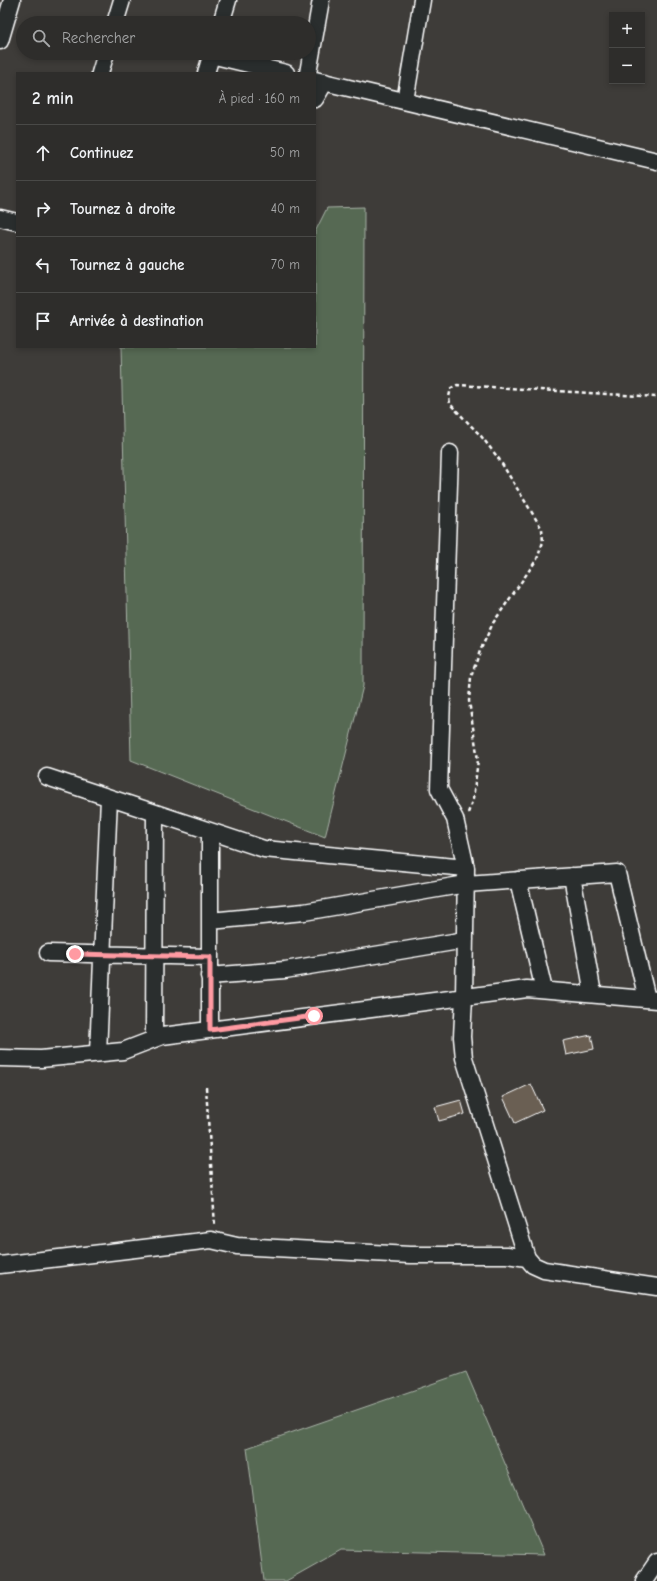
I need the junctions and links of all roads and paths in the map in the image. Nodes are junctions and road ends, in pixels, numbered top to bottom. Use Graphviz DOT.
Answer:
graph roads {
  1 [pos="12,0"];
  2 [pos="122,0"];
  3 [pos="228,0"];
  4 [pos="321,0"];
  5 [pos="422,0"];
  6 [pos="117,16"];
  7 [pos="223,16"];
  8 [pos="316,28"];
  9 [pos="0,42"];
  10 [pos="104,60"];
  11 [pos="210,60"];
  12 [pos="235,60"];
  13 [pos="310,60"];
  14 [pos="100,72"];
  15 [pos="206,72"];
  16 [pos="282,72"];
  17 [pos="308,72"];
  18 [pos="320,81"];
  19 [pos="316,95"];
  20 [pos="405,101"];
  21 [pos="657,160"];
  22 [pos="0,218"];
  23 [pos="16,222"];
  24 [pos="657,397"];
  25 [pos="450,453"];
  26 [pos="47,777"];
  27 [pos="109,798"];
  28 [pos="155,813"];
  29 [pos="210,831"];
  30 [pos="459,836"];
  31 [pos="466,876"];
  32 [pos="572,876"];
  33 [pos="518,880"];
  34 [pos="210,921"];
  35 [pos="465,940"];
  36 [pos="48,953"];
  37 [pos="102,954"];
  38 [pos="154,956"];
  39 [pos="210,957"];
  40 [pos="209,976"];
  41 [pos="544,990"];
  42 [pos="593,994"];
  43 [pos="464,997"];
  44 [pos="652,1000"];
  45 [pos="210,1030"];
  46 [pos="154,1039"];
  47 [pos="98,1053"];
  48 [pos="0,1058"];
  49 [pos="206,1087"];
  50 [pos="219,1241"];
  51 [pos="527,1258"];
  52 [pos="0,1266"];
  53 [pos="657,1287"];
  54 [pos="657,1562"];
  55 [pos="644,1581"];
  1 -- 9 [label="street"];
  2 -- 6 [label="street"];
  3 -- 7 [label="street"];
  4 -- 8 [label="street"];
  5 -- 20 [label="street"];
  10 -- 14 [label="street"];
  11 -- 15 [label="street"];
  12 -- 16 [label="street"];
  13 -- 17 [label="street"];
  18 -- 19 [label="street"];
  18 -- 20 [label="street"];
  20 -- 21 [label="street"];
  22 -- 23 [label="street"];
  24 -- 30 [label="path"];
  25 -- 30 [label="street"];
  26 -- 27 [label="street"];
  27 -- 28 [label="street"];
  27 -- 37 [label="street"];
  28 -- 29 [label="street"];
  28 -- 38 [label="street"];
  29 -- 31 [label="street"];
  29 -- 34 [label="street"];
  30 -- 31 [label="street"];
  31 -- 33 [label="street"];
  31 -- 34 [label="street"];
  31 -- 35 [label="street"];
  32 -- 33 [label="street"];
  32 -- 42 [label="street"];
  32 -- 44 [label="street"];
  33 -- 41 [label="street"];
  34 -- 39 [label="street"];
  35 -- 40 [label="street"];
  35 -- 43 [label="street"];
  36 -- 37 [label="street"];
  37 -- 38 [label="street"];
  37 -- 47 [label="street"];
  38 -- 39 [label="street"];
  38 -- 46 [label="street"];
  39 -- 40 [label="street"];
  40 -- 45 [label="street"];
  41 -- 42 [label="street"];
  41 -- 43 [label="street"];
  42 -- 44 [label="street"];
  43 -- 45 [label="street"];
  43 -- 51 [label="street"];
  45 -- 46 [label="street"];
  46 -- 47 [label="street"];
  47 -- 48 [label="street"];
  49 -- 50 [label="path"];
  50 -- 51 [label="street"];
  50 -- 52 [label="street"];
  51 -- 53 [label="street"];
  54 -- 55 [label="street"];
}
